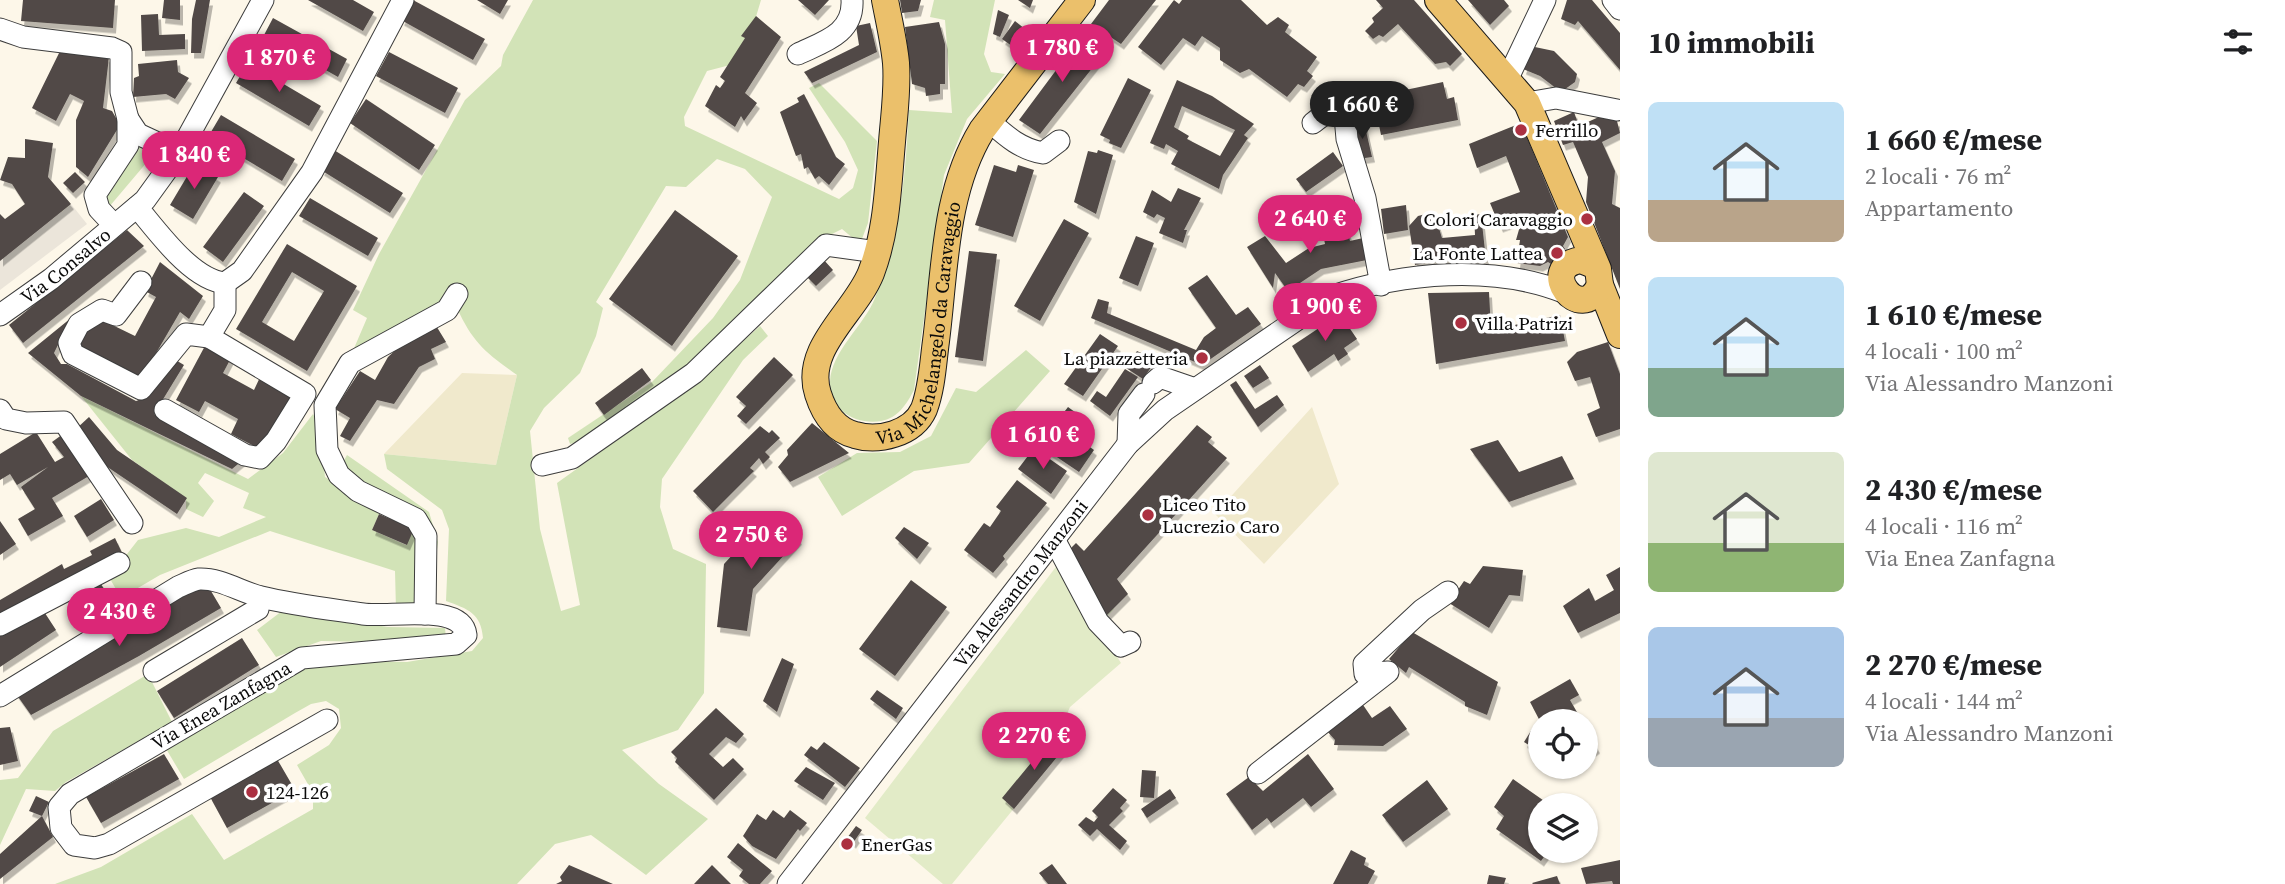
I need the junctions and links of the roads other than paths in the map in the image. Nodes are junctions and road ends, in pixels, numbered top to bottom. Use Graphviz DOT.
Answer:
graph roads {
  1 [pos="263,0"];
  2 [pos="403,0"];
  3 [pos="852,0"];
  4 [pos="885,0"];
  5 [pos="1082,0"];
  6 [pos="1438,0"];
  7 [pos="1528,0"];
  8 [pos="1545,0"];
  9 [pos="1612,0"];
  10 [pos="1620,9"];
  11 [pos="0,29"];
  12 [pos="797,54"];
  13 [pos="1505,77"];
  14 [pos="1527,103"];
  15 [pos="1617,110"];
  16 [pos="128,119"];
  17 [pos="989,121"];
  18 [pos="1313,123"];
  19 [pos="1059,141"];
  20 [pos="179,153"];
  21 [pos="137,207"];
  22 [pos="113,225"];
  23 [pos="877,252"];
  24 [pos="1582,279"];
  25 [pos="141,282"];
  26 [pos="225,283"];
  27 [pos="1381,285"];
  28 [pos="457,293"];
  29 [pos="0,315"];
  30 [pos="1617,328"];
  31 [pos="209,337"];
  32 [pos="1195,389"];
  33 [pos="0,410"];
  34 [pos="165,410"];
  35 [pos="1128,444"];
  36 [pos="542,465"];
  37 [pos="132,523"];
  38 [pos="1055,541"];
  39 [pos="120,563"];
  40 [pos="1448,592"];
  41 [pos="260,597"];
  42 [pos="425,614"];
  43 [pos="0,625"];
  44 [pos="1130,642"];
  45 [pos="154,671"];
  46 [pos="0,696"];
  47 [pos="327,720"];
  48 [pos="1258,773"];
  49 [pos="788,884"];
  1 -- 20 [label="street, Via Consalvo"];
  2 -- 26 [label="street"];
  3 -- 12 [label="street"];
  4 -- 23 [label="main road, Via Michelangelo da Caravaggio"];
  5 -- 17 [label="main road, Via Michelangelo da Caravaggio"];
  6 -- 13 [label="main road"];
  7 -- 13 [label="street"];
  8 -- 13 [label="street"];
  9 -- 10 [label="street"];
  11 -- 16 [label="street"];
  13 -- 14 [label="main road"];
  14 -- 15 [label="street"];
  14 -- 24 [label="main road"];
  16 -- 20 [label="street"];
  16 -- 22 [label="street"];
  17 -- 19 [label="street"];
  17 -- 23 [label="main road, Via Michelangelo da Caravaggio"];
  18 -- 27 [label="street"];
  20 -- 21 [label="street, Via Consalvo"];
  21 -- 22 [label="street, Via Consalvo"];
  21 -- 26 [label="street"];
  22 -- 29 [label="street, Via Consalvo"];
  23 -- 36 [label="street"];
  24 -- 27 [label="street, Via Alessandro Manzoni"];
  24 -- 30 [label="main road"];
  25 -- 31 [label="street"];
  26 -- 31 [label="street"];
  27 -- 32 [label="street, Via Alessandro Manzoni"];
  28 -- 42 [label="street"];
  31 -- 34 [label="street"];
  32 -- 35 [label="street, Via Alessandro Manzoni"];
  32 -- 35 [label="street"];
  33 -- 37 [label="street"];
  35 -- 38 [label="street, Via Alessandro Manzoni"];
  38 -- 44 [label="street"];
  38 -- 49 [label="street, Via Alessandro Manzoni"];
  39 -- 43 [label="street"];
  40 -- 48 [label="street"];
  41 -- 42 [label="street, Via Enea Zanfagna"];
  41 -- 45 [label="street"];
  41 -- 46 [label="street, Via Enea Zanfagna"];
  42 -- 47 [label="street, Via Enea Zanfagna"];
}
